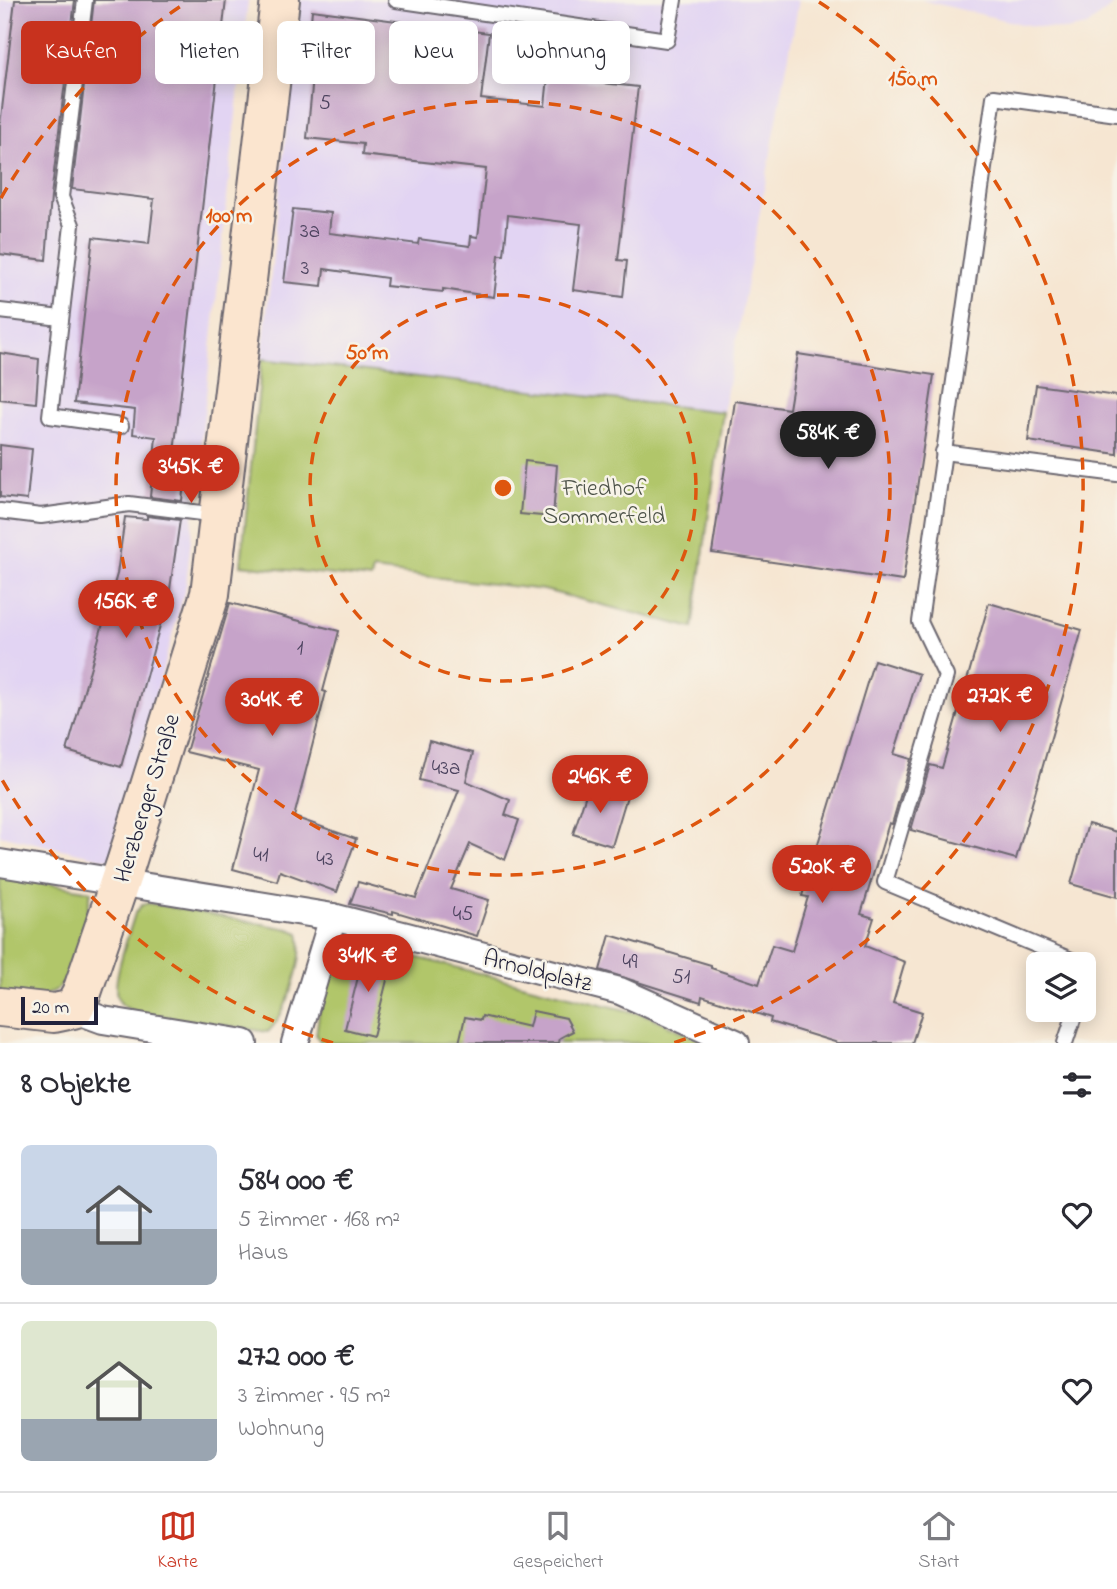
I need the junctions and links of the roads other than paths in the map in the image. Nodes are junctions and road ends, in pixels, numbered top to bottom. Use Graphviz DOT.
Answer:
graph roads {
  1 [pos="85,0"];
  2 [pos="280,0"];
  3 [pos="396,0"];
  4 [pos="674,0"];
  5 [pos="1117,114"];
  6 [pos="0,311"];
  7 [pos="61,318"];
  8 [pos="121,426"];
  9 [pos="943,452"];
  10 [pos="1117,474"];
  11 [pos="0,511"];
  12 [pos="220,515"];
  13 [pos="0,863"];
  14 [pos="119,884"];
  15 [pos="333,917"];
  16 [pos="1051,952"];
  17 [pos="0,1007"];
  18 [pos="73,1009"];
  19 [pos="1072,1022"];
  20 [pos="244,1043"];
  21 [pos="295,1043"];
  22 [pos="736,1043"];
  23 [pos="1065,1043"];
  1 -- 7 [label="lane"];
  2 -- 12 [label="main road, Herzberger Straße"];
  3 -- 4 [label="lane"];
  5 -- 9 [label="lane"];
  6 -- 7 [label="lane"];
  7 -- 8 [label="lane"];
  9 -- 10 [label="lane"];
  9 -- 16 [label="lane"];
  11 -- 12 [label="lane"];
  12 -- 14 [label="main road, Herzberger Straße"];
  13 -- 14 [label="street, Arnoldplatz"];
  14 -- 15 [label="street, Arnoldplatz"];
  14 -- 18 [label="main road, Herzberger Straße"];
  15 -- 21 [label="street"];
  15 -- 22 [label="street, Arnoldplatz"];
  17 -- 18 [label="main road"];
  18 -- 20 [label="street"];
  19 -- 23 [label="lane"];
}
